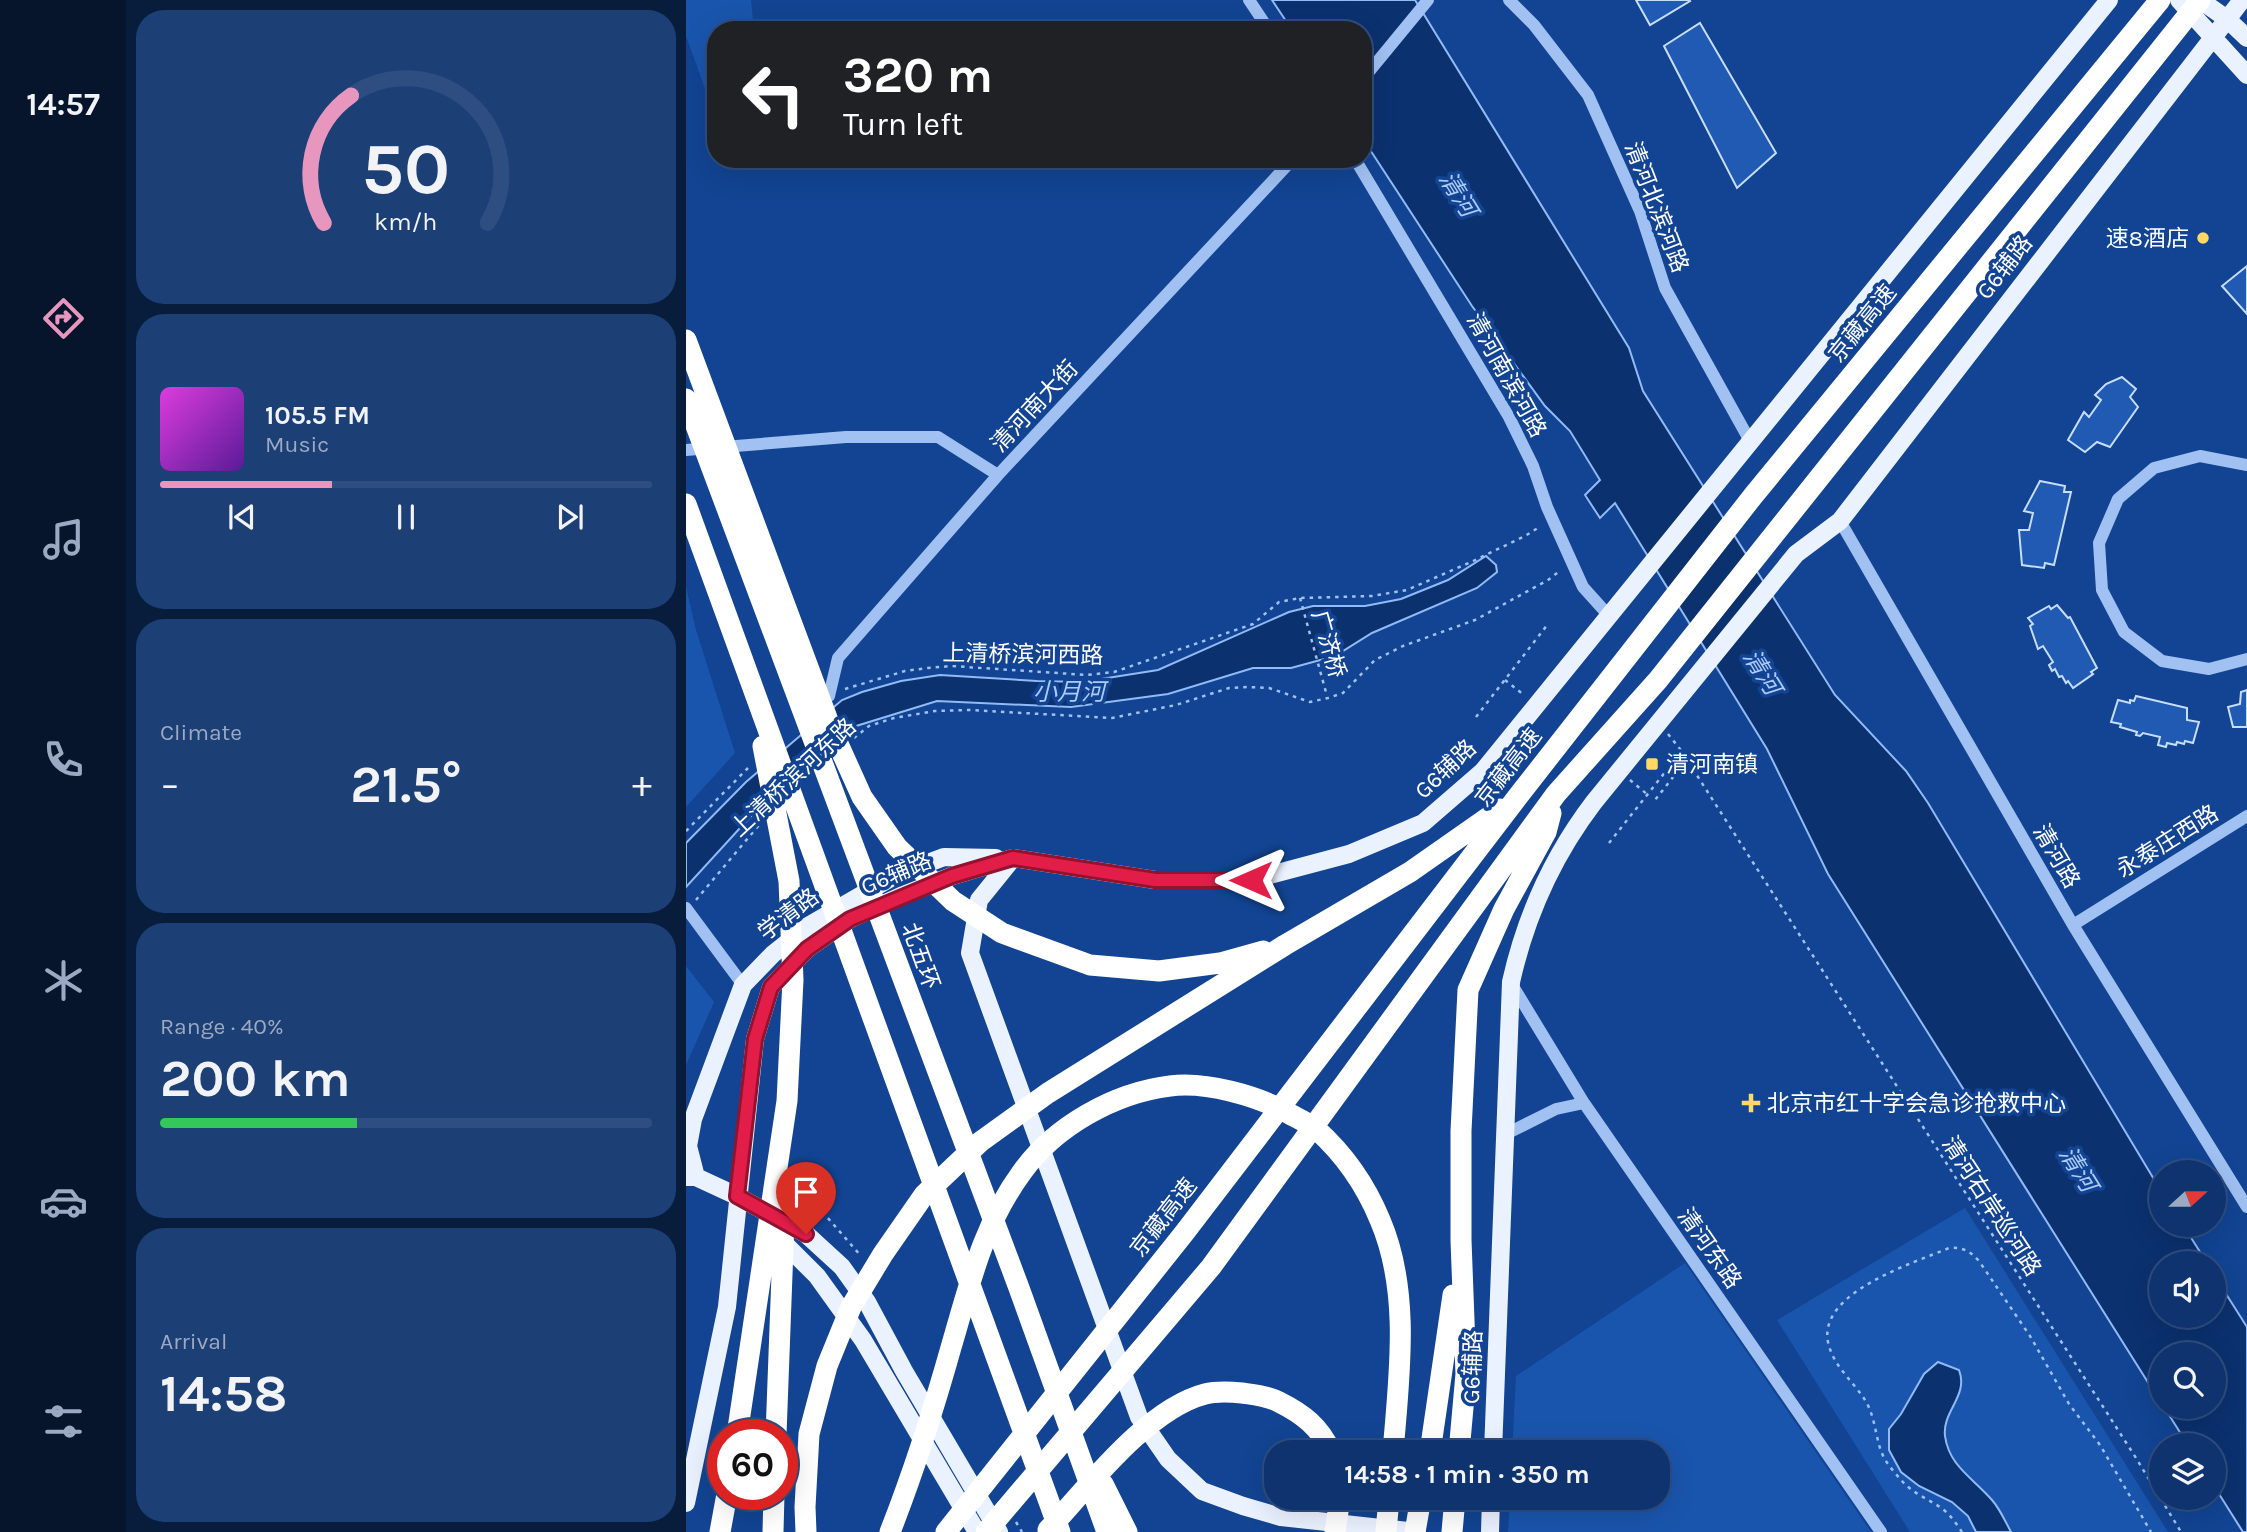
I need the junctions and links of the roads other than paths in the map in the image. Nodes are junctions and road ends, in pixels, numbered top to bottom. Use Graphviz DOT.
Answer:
graph roads {
  1 [pos="1249,0"];
  2 [pos="1509,0"];
  3 [pos="2109,0"];
  4 [pos="2160,0"];
  5 [pos="2179,0"];
  6 [pos="2200,0"];
  7 [pos="2242,0"];
  8 [pos="1427,1"];
  9 [pos="2227,19"];
  10 [pos="1263,21"];
  11 [pos="2212,37"];
  12 [pos="2247,38"];
  13 [pos="1372,68"];
  14 [pos="2247,75"];
  15 [pos="1285,168"];
  16 [pos="1360,168"];
  17 [pos="686,340"];
  18 [pos="686,398"];
  19 [pos="1750,441"];
  20 [pos="686,450"];
  21 [pos="2247,465"];
  22 [pos="998,475"];
  23 [pos="686,505"];
  24 [pos="1840,521"];
  25 [pos="1610,617"];
  26 [pos="2247,659"];
  27 [pos="745,665"];
  28 [pos="829,696"];
  29 [pos="1556,794"];
  30 [pos="1519,796"];
  31 [pos="2247,816"];
  32 [pos="1013,858"];
  33 [pos="686,908"];
  34 [pos="2073,925"];
  35 [pos="1285,945"];
  36 [pos="1511,982"];
  37 [pos="743,985"];
  38 [pos="787,1101"];
  39 [pos="1584,1103"];
  40 [pos="690,1122"];
  41 [pos="1506,1134"];
  42 [pos="691,1177"];
  43 [pos="737,1196"];
  44 [pos="2247,1208"];
  45 [pos="1461,1240"];
  46 [pos="1019,1287"];
  47 [pos="739,1419"];
  48 [pos="777,1419"];
  49 [pos="1325,1440"];
  50 [pos="1394,1440"];
  51 [pos="1432,1440"];
  52 [pos="1460,1440"];
  53 [pos="1493,1440"];
  54 [pos="686,1503"];
  55 [pos="724,1510"];
  56 [pos="774,1510"];
  57 [pos="1339,1510"];
  58 [pos="1388,1510"];
  59 [pos="1419,1510"];
  60 [pos="1454,1510"];
  61 [pos="1491,1510"];
  62 [pos="1336,1531"];
  63 [pos="720,1532"];
  64 [pos="773,1532"];
  65 [pos="806,1532"];
  66 [pos="890,1532"];
  67 [pos="946,1532"];
  68 [pos="977,1532"];
  69 [pos="986,1532"];
  70 [pos="999,1532"];
  71 [pos="1047,1532"];
  72 [pos="1060,1532"];
  73 [pos="1107,1532"];
  74 [pos="1127,1532"];
  75 [pos="1386,1532"];
  76 [pos="1416,1532"];
  77 [pos="1452,1532"];
  78 [pos="1490,1532"];
  79 [pos="1881,1532"];
  1 -- 10 [label="street"];
  2 -- 19 [label="street, 清河北滨河路"];
  3 -- 19 [label="main road"];
  4 -- 30 [label="highway, 京藏高速"];
  5 -- 11 [label="main road"];
  6 -- 9 [label="main road"];
  6 -- 29 [label="highway"];
  7 -- 9 [label="main road, G6辅路"];
  8 -- 13 [label="street"];
  9 -- 11 [label="main road, G6辅路"];
  9 -- 12 [label="main road"];
  11 -- 14 [label="main road"];
  11 -- 24 [label="main road, G6辅路"];
  15 -- 22 [label="street, 清河南大街"];
  16 -- 25 [label="street, 清河南滨河路"];
  17 -- 35 [label="highway"];
  18 -- 46 [label="highway, 北五环"];
  19 -- 25 [label="main road, G6辅路"];
  20 -- 22 [label="street"];
  21 -- 26 [label="street"];
  22 -- 28 [label="street, 清河南大街"];
  23 -- 27 [label="highway"];
  24 -- 34 [label="street, 清河路"];
  24 -- 36 [label="main road, G6辅路"];
  25 -- 32 [label="main road, G6辅路"];
  27 -- 38 [label="highway"];
  27 -- 72 [label="highway"];
  29 -- 45 [label="highway"];
  29 -- 69 [label="highway"];
  30 -- 35 [label="highway"];
  30 -- 67 [label="highway, 京藏高速"];
  31 -- 34 [label="street, 永泰庄西路"];
  32 -- 37 [label="main road, 学清路"];
  32 -- 43 [label="main road, G6辅路"];
  32 -- 76 [label="main road"];
  33 -- 37 [label="street"];
  34 -- 44 [label="street, 清河路"];
  35 -- 65 [label="highway"];
  36 -- 39 [label="street, 清河东路"];
  36 -- 41 [label="main road, G6辅路"];
  37 -- 40 [label="main road, 学清路"];
  38 -- 47 [label="highway"];
  38 -- 48 [label="highway"];
  39 -- 41 [label="street"];
  39 -- 79 [label="street, 清河东路"];
  40 -- 42 [label="main road, 学清路"];
  41 -- 53 [label="main road, G6辅路"];
  42 -- 43 [label="main road"];
  43 -- 54 [label="main road, G6辅路"];
  43 -- 68 [label="main road"];
  43 -- 70 [label="main road"];
  45 -- 51 [label="highway"];
  45 -- 52 [label="highway"];
  46 -- 73 [label="highway, 北五环"];
  46 -- 74 [label="highway"];
  49 -- 71 [label="highway"];
  50 -- 66 [label="highway"];
  55 -- 63 [label="highway"];
  56 -- 64 [label="highway"];
  57 -- 62 [label="highway"];
  58 -- 75 [label="highway"];
  59 -- 76 [label="highway"];
  60 -- 77 [label="highway"];
  61 -- 78 [label="main road"];
}
